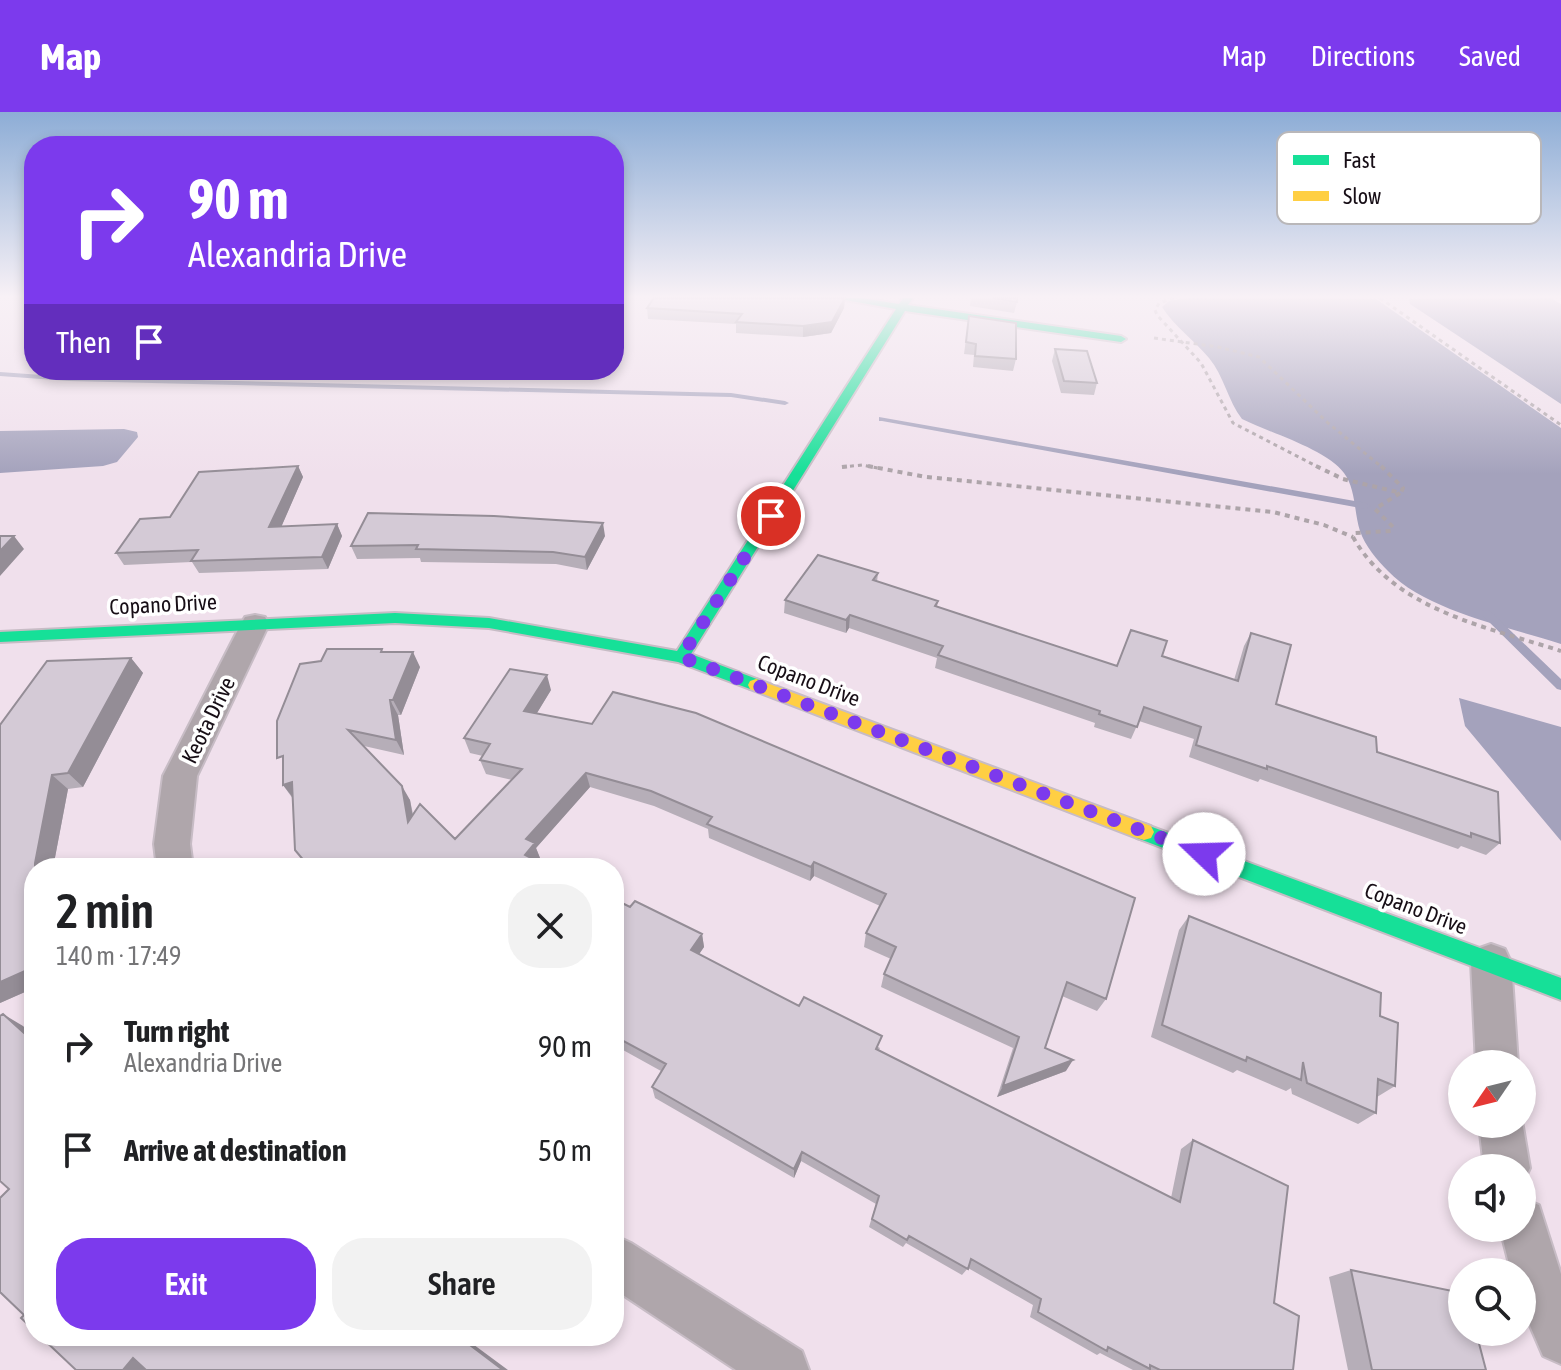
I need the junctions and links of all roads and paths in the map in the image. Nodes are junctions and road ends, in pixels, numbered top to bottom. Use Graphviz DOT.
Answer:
graph roads {
  1 [pos="872,357"];
  2 [pos="1194,357"];
  3 [pos="1258,357"];
  4 [pos="1464,357"];
  5 [pos="1561,425"];
  6 [pos="847,455"];
  7 [pos="1401,493"];
  8 [pos="1353,537"];
  9 [pos="255,624"];
  10 [pos="0,637"];
  11 [pos="1561,651"];
  12 [pos="681,657"];
  13 [pos="174,858"];
  14 [pos="1491,962"];
  15 [pos="1561,989"];
  16 [pos="1496,1050"];
  17 [pos="1527,1242"];
  18 [pos="624,1267"];
  19 [pos="1561,1338"];
  20 [pos="783,1370"];
  1 -- 12 [label="street"];
  2 -- 7 [label="path"];
  3 -- 7 [label="path"];
  4 -- 5 [label="path"];
  6 -- 8 [label="path"];
  7 -- 8 [label="path"];
  8 -- 11 [label="path"];
  9 -- 10 [label="street, Copano Drive"];
  9 -- 12 [label="street, Copano Drive"];
  9 -- 13 [label="street, Keota Drive"];
  12 -- 14 [label="street, Copano Drive"];
  14 -- 15 [label="street, Copano Drive"];
  14 -- 16 [label="street"];
  17 -- 19 [label="street"];
  18 -- 20 [label="street"];
}
